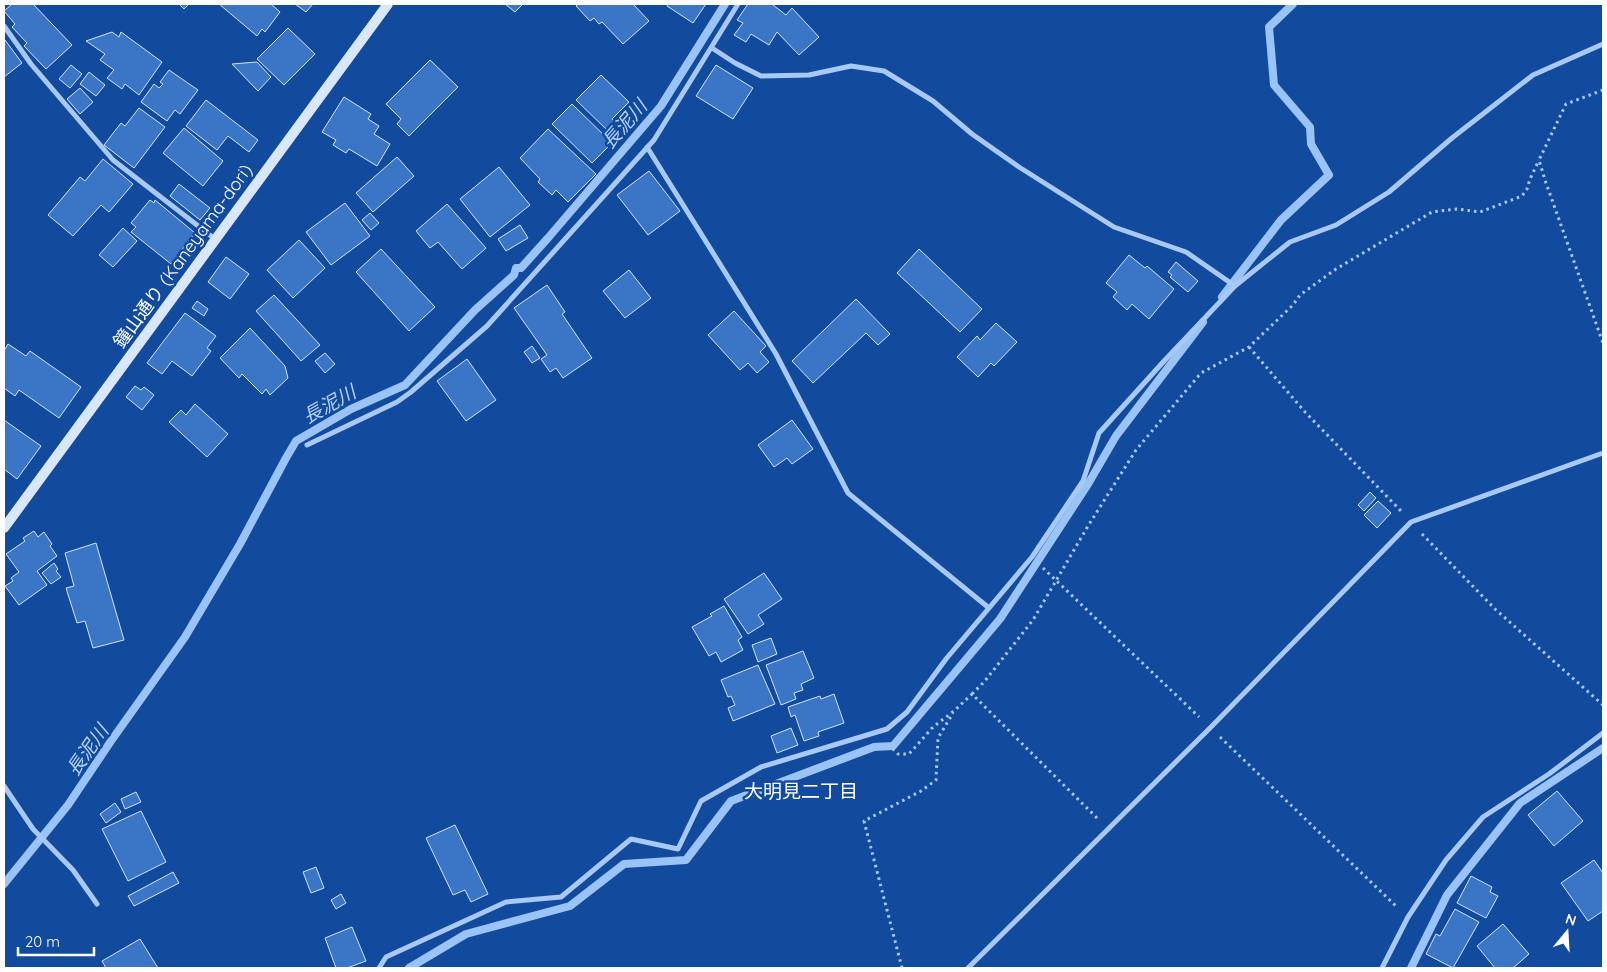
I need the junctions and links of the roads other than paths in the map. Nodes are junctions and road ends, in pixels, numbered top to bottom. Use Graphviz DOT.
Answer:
graph roads {
  1 [pos="388,4"];
  2 [pos="738,4"];
  3 [pos="4,26"];
  4 [pos="1603,44"];
  5 [pos="712,48"];
  6 [pos="648,147"];
  7 [pos="215,239"];
  8 [pos="1235,286"];
  9 [pos="307,445"];
  10 [pos="1603,453"];
  11 [pos="4,528"];
  12 [pos="989,608"];
  13 [pos="1603,733"];
  14 [pos="4,786"];
  15 [pos="97,904"];
  16 [pos="379,968"];
  17 [pos="968,968"];
  18 [pos="1382,968"];
  1 -- 7 [label="main road, 鐘山通り (Kaneyama-dori)"];
  2 -- 5 [label="street"];
  3 -- 7 [label="street"];
  4 -- 8 [label="street"];
  5 -- 6 [label="street"];
  5 -- 8 [label="street"];
  6 -- 9 [label="street"];
  6 -- 12 [label="street"];
  7 -- 11 [label="main road, 鐘山通り (Kaneyama-dori)"];
  8 -- 12 [label="street"];
  10 -- 17 [label="street"];
  12 -- 16 [label="street"];
  13 -- 18 [label="street"];
  14 -- 15 [label="street"];
}
